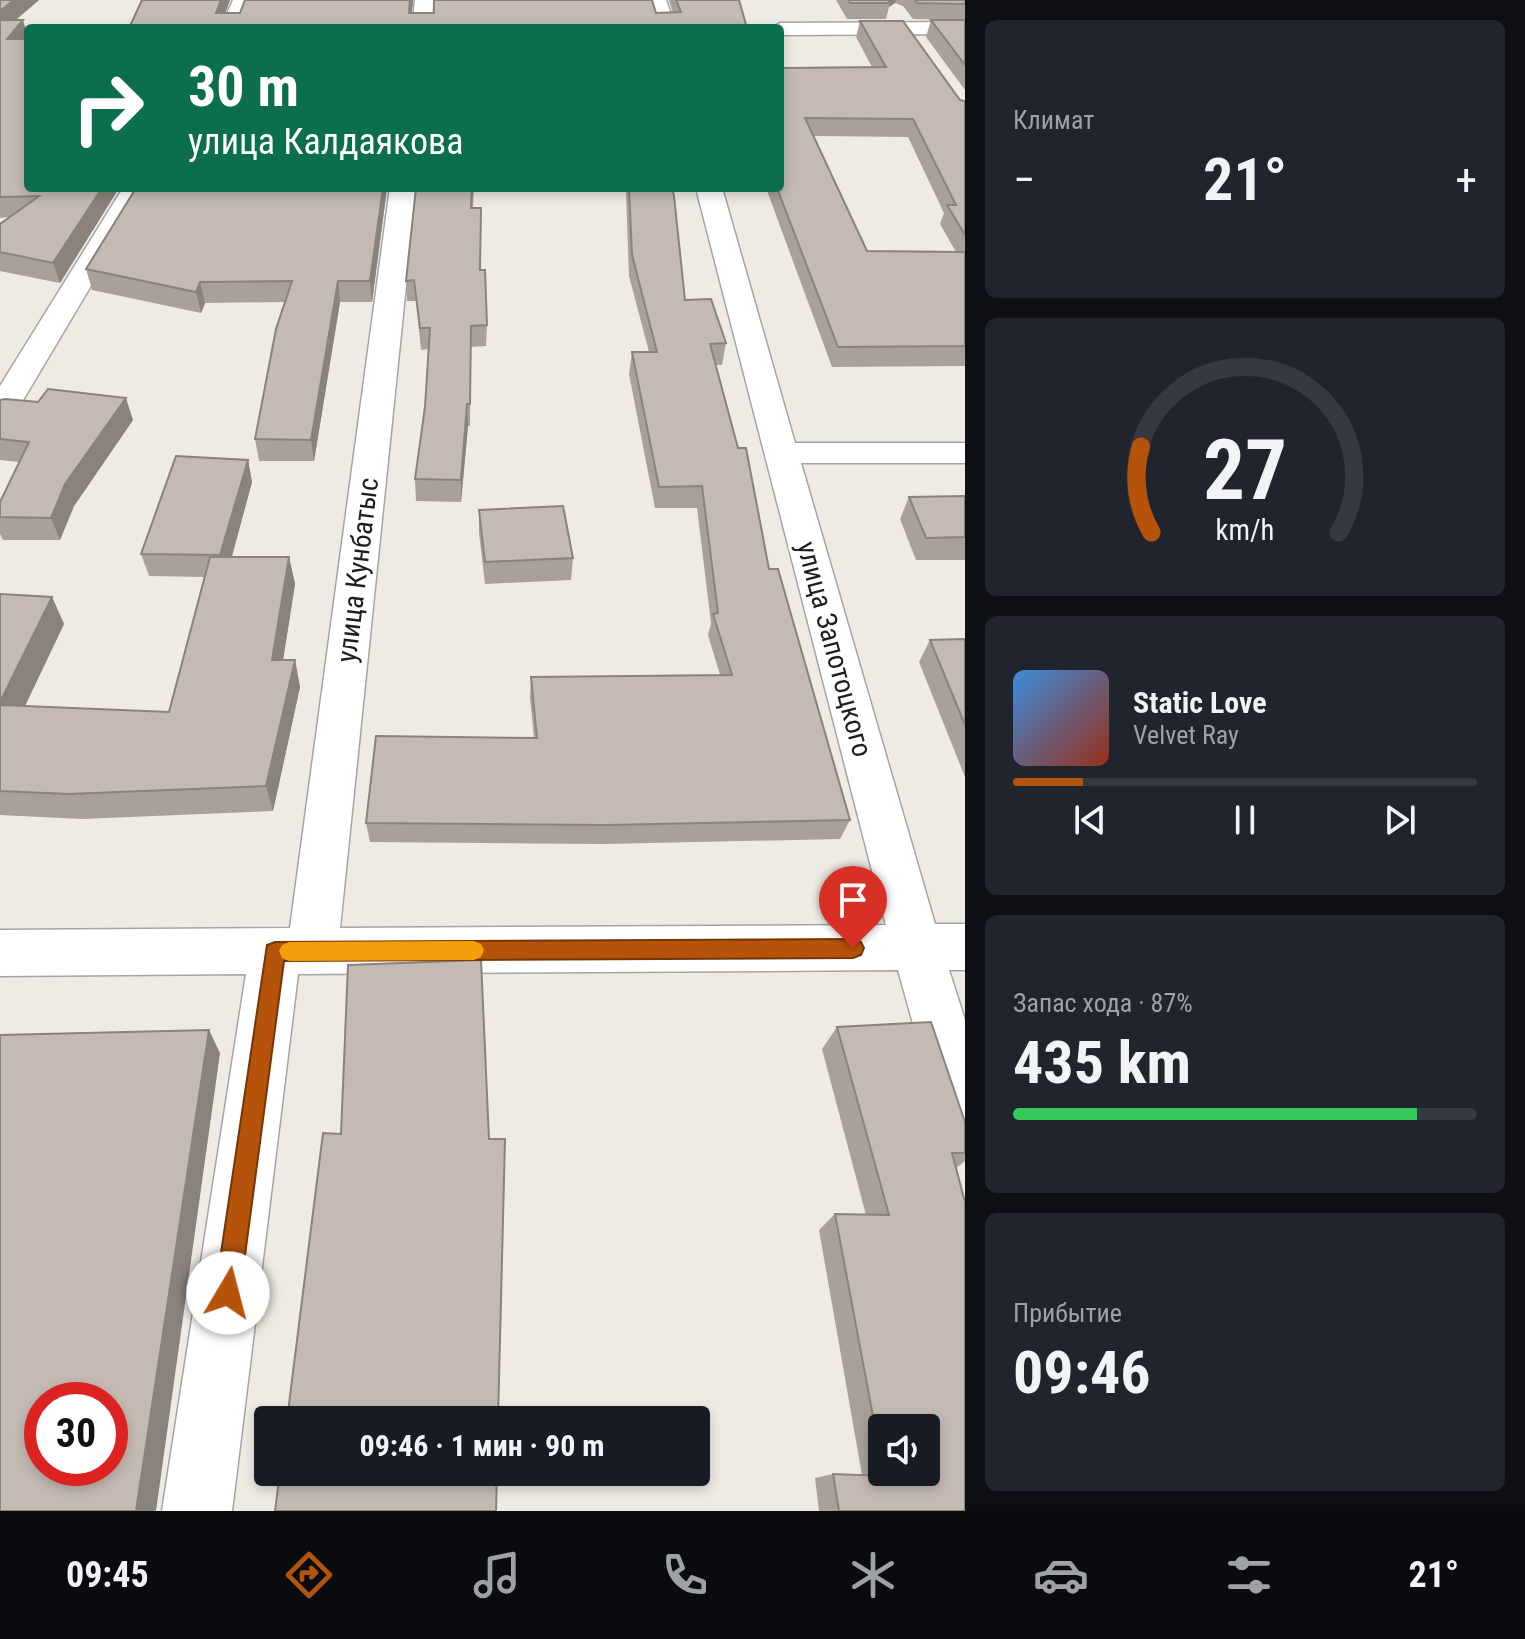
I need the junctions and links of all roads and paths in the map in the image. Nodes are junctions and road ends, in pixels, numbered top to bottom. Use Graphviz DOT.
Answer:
graph roads {
  1 [pos="242,0"];
  2 [pos="424,0"];
  3 [pos="657,0"];
  4 [pos="893,10"];
  5 [pos="233,24"];
  6 [pos="422,24"];
  7 [pos="665,24"];
  8 [pos="965,28"];
  9 [pos="784,29"];
  10 [pos="907,29"];
  11 [pos="924,52"];
  12 [pos="134,192"];
  13 [pos="402,192"];
  14 [pos="710,192"];
  15 [pos="0,412"];
  16 [pos="781,453"];
  17 [pos="965,453"];
  18 [pos="941,948"];
  19 [pos="293,951"];
  20 [pos="0,953"];
  21 [pos="965,1109"];
  22 [pos="197,1511"];
  1 -- 5 [label="street"];
  2 -- 6 [label="street"];
  3 -- 7 [label="street"];
  4 -- 10 [label="street"];
  8 -- 10 [label="street"];
  9 -- 10 [label="street"];
  10 -- 11 [label="street"];
  12 -- 15 [label="street"];
  13 -- 19 [label="street, улица Кунбатыс"];
  14 -- 16 [label="street, улица Запотоцкого"];
  16 -- 17 [label="street"];
  16 -- 18 [label="street, улица Запотоцкого"];
  18 -- 19 [label="street"];
  18 -- 21 [label="street, улица Запотоцкого"];
  19 -- 20 [label="street"];
  19 -- 22 [label="street, улица Кунбатыс"];
}
